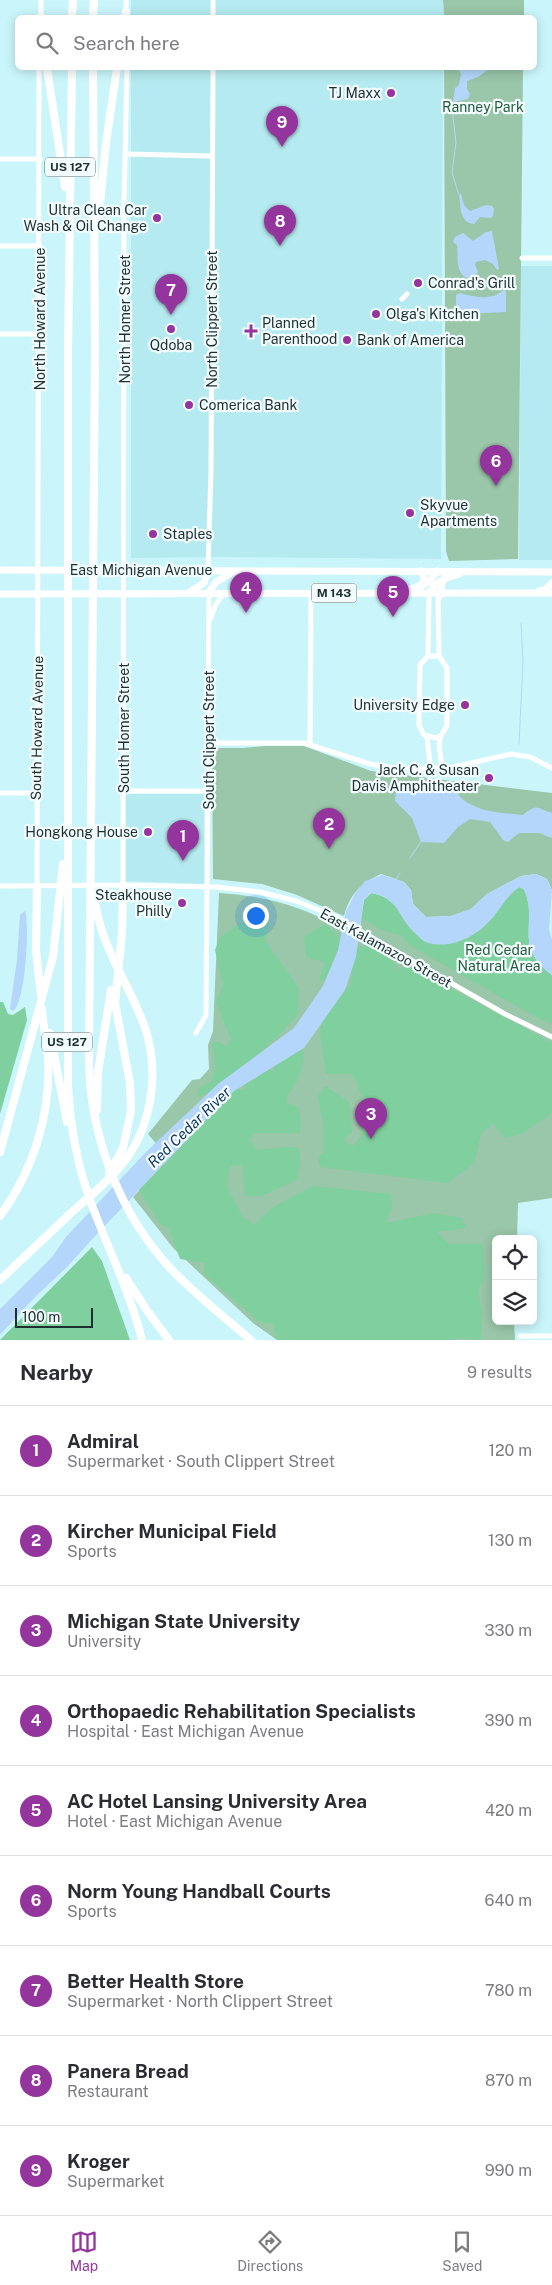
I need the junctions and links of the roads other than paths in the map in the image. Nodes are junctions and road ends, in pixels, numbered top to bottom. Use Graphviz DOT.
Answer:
graph roads {
  1 [pos="41,0"];
  2 [pos="73,0"];
  3 [pos="94,0"];
  4 [pos="126,0"];
  5 [pos="213,0"];
  6 [pos="41,15"];
  7 [pos="72,15"];
  8 [pos="93,15"];
  9 [pos="126,15"];
  10 [pos="213,15"];
  11 [pos="39,70"];
  12 [pos="47,70"];
  13 [pos="72,70"];
  14 [pos="93,70"];
  15 [pos="117,70"];
  16 [pos="127,70"];
  17 [pos="213,70"];
  18 [pos="125,154"];
  19 [pos="212,156"];
  20 [pos="0,159"];
  21 [pos="40,159"];
  22 [pos="0,246"];
  23 [pos="40,246"];
  24 [pos="522,258"];
  25 [pos="552,258"];
  26 [pos="69,266"];
  27 [pos="94,266"];
  28 [pos="0,334"];
  29 [pos="40,334"];
  30 [pos="0,570"];
  31 [pos="39,570"];
  32 [pos="124,571"];
  33 [pos="208,571"];
  34 [pos="238,571"];
  35 [pos="421,571"];
  36 [pos="438,571"];
  37 [pos="473,572"];
  38 [pos="552,572"];
  39 [pos="446,578"];
  40 [pos="552,583"];
  41 [pos="420,587"];
  42 [pos="124,592"];
  43 [pos="182,592"];
  44 [pos="209,592"];
  45 [pos="225,592"];
  46 [pos="39,593"];
  47 [pos="311,593"];
  48 [pos="429,593"];
  49 [pos="444,593"];
  50 [pos="531,593"];
  51 [pos="552,593"];
  52 [pos="0,594"];
  53 [pos="396,594"];
  54 [pos="210,624"];
  55 [pos="428,656"];
  56 [pos="439,656"];
  57 [pos="441,736"];
  58 [pos="427,738"];
  59 [pos="209,743"];
  60 [pos="310,744"];
  61 [pos="552,768"];
  62 [pos="442,769"];
  63 [pos="431,770"];
  64 [pos="123,792"];
  65 [pos="208,792"];
  66 [pos="0,793"];
  67 [pos="36,793"];
  68 [pos="123,885"];
  69 [pos="0,886"];
  70 [pos="37,886"];
  71 [pos="207,887"];
  72 [pos="64,902"];
  73 [pos="92,902"];
  74 [pos="120,954"];
  75 [pos="40,989"];
  76 [pos="196,1033"];
  77 [pos="552,1037"];
  78 [pos="0,1152"];
  79 [pos="78,1158"];
  80 [pos="106,1159"];
  81 [pos="93,1192"];
  82 [pos="0,1216"];
  83 [pos="106,1238"];
  84 [pos="0,1280"];
  85 [pos="520,1336"];
  86 [pos="552,1336"];
  87 [pos="142,1340"];
  88 [pos="169,1340"];
  89 [pos="251,1340"];
  1 -- 6 [label="street"];
  2 -- 7 [label="highway"];
  3 -- 8 [label="highway"];
  4 -- 9 [label="street"];
  5 -- 10 [label="street"];
  11 -- 21 [label="street, North Howard Avenue"];
  12 -- 26 [label="highway"];
  13 -- 26 [label="highway, US 127"];
  14 -- 27 [label="highway, US 127"];
  15 -- 27 [label="highway"];
  16 -- 18 [label="street, North Homer Street"];
  17 -- 19 [label="street, North Clippert Street"];
  18 -- 19 [label="street"];
  18 -- 32 [label="street, North Homer Street"];
  19 -- 33 [label="street, North Clippert Street"];
  20 -- 21 [label="street"];
  21 -- 23 [label="street, North Howard Avenue"];
  22 -- 23 [label="street"];
  23 -- 29 [label="street, North Howard Avenue"];
  24 -- 25 [label="street"];
  26 -- 72 [label="highway, US 127"];
  27 -- 73 [label="highway, US 127"];
  28 -- 29 [label="street"];
  29 -- 31 [label="street, North Howard Avenue"];
  30 -- 31 [label="main road, East Michigan Avenue / M 143"];
  31 -- 32 [label="main road, East Michigan Avenue / M 143"];
  31 -- 46 [label="street, South Howard Avenue"];
  32 -- 33 [label="main road, East Michigan Avenue / M 143"];
  32 -- 42 [label="street, South Homer Street"];
  33 -- 34 [label="main road, East Michigan Avenue / M 143"];
  33 -- 43 [label="main road"];
  34 -- 35 [label="main road, East Michigan Avenue / M 143"];
  34 -- 44 [label="main road"];
  35 -- 36 [label="main road, East Michigan Avenue / M 143"];
  35 -- 41 [label="main road"];
  36 -- 37 [label="main road, East Michigan Avenue / M 143"];
  36 -- 41 [label="main road"];
  37 -- 38 [label="main road, East Michigan Avenue / M 143"];
  37 -- 39 [label="main road"];
  39 -- 48 [label="main road"];
  39 -- 49 [label="main road"];
  40 -- 50 [label="main road"];
  41 -- 53 [label="main road"];
  42 -- 43 [label="main road, East Michigan Avenue / M 143"];
  42 -- 46 [label="main road, East Michigan Avenue / M 143"];
  42 -- 64 [label="street, South Homer Street"];
  43 -- 44 [label="main road, East Michigan Avenue / M 143"];
  44 -- 45 [label="main road, East Michigan Avenue / M 143"];
  44 -- 54 [label="street, South Clippert Street"];
  45 -- 47 [label="main road, East Michigan Avenue / M 143"];
  45 -- 54 [label="street, South Clippert Street"];
  46 -- 52 [label="main road, East Michigan Avenue / M 143"];
  46 -- 67 [label="street, South Howard Avenue"];
  47 -- 53 [label="main road, East Michigan Avenue / M 143"];
  47 -- 60 [label="street"];
  48 -- 49 [label="main road, East Michigan Avenue / M 143"];
  48 -- 53 [label="main road, East Michigan Avenue / M 143"];
  48 -- 55 [label="street"];
  49 -- 50 [label="main road, East Michigan Avenue / M 143"];
  49 -- 56 [label="street"];
  50 -- 51 [label="main road, M 143"];
  54 -- 59 [label="street, South Clippert Street"];
  55 -- 56 [label="street"];
  55 -- 58 [label="street"];
  56 -- 57 [label="street"];
  57 -- 58 [label="street"];
  57 -- 62 [label="street"];
  58 -- 63 [label="street"];
  59 -- 60 [label="street"];
  59 -- 65 [label="street, South Clippert Street"];
  60 -- 63 [label="street"];
  61 -- 62 [label="street"];
  62 -- 63 [label="street"];
  64 -- 65 [label="street"];
  64 -- 68 [label="street, South Homer Street"];
  65 -- 71 [label="street, South Clippert Street"];
  66 -- 67 [label="street"];
  67 -- 70 [label="street, South Howard Avenue"];
  68 -- 70 [label="street, East Kalamazoo Street"];
  68 -- 71 [label="street, East Kalamazoo Street"];
  68 -- 74 [label="highway"];
  69 -- 70 [label="street, East Kalamazoo Street"];
  70 -- 75 [label="highway"];
  71 -- 76 [label="street, South Clippert Street"];
  71 -- 77 [label="street, East Kalamazoo Street"];
  72 -- 78 [label="highway"];
  72 -- 79 [label="highway, US 127"];
  73 -- 80 [label="highway, US 127"];
  73 -- 81 [label="highway"];
  74 -- 80 [label="highway"];
  74 -- 81 [label="highway"];
  75 -- 79 [label="highway"];
  75 -- 82 [label="highway"];
  79 -- 83 [label="highway, US 127"];
  80 -- 89 [label="highway, US 127"];
  81 -- 84 [label="highway"];
  83 -- 87 [label="highway"];
  83 -- 88 [label="highway, US 127"];
  85 -- 86 [label="street"];
}
